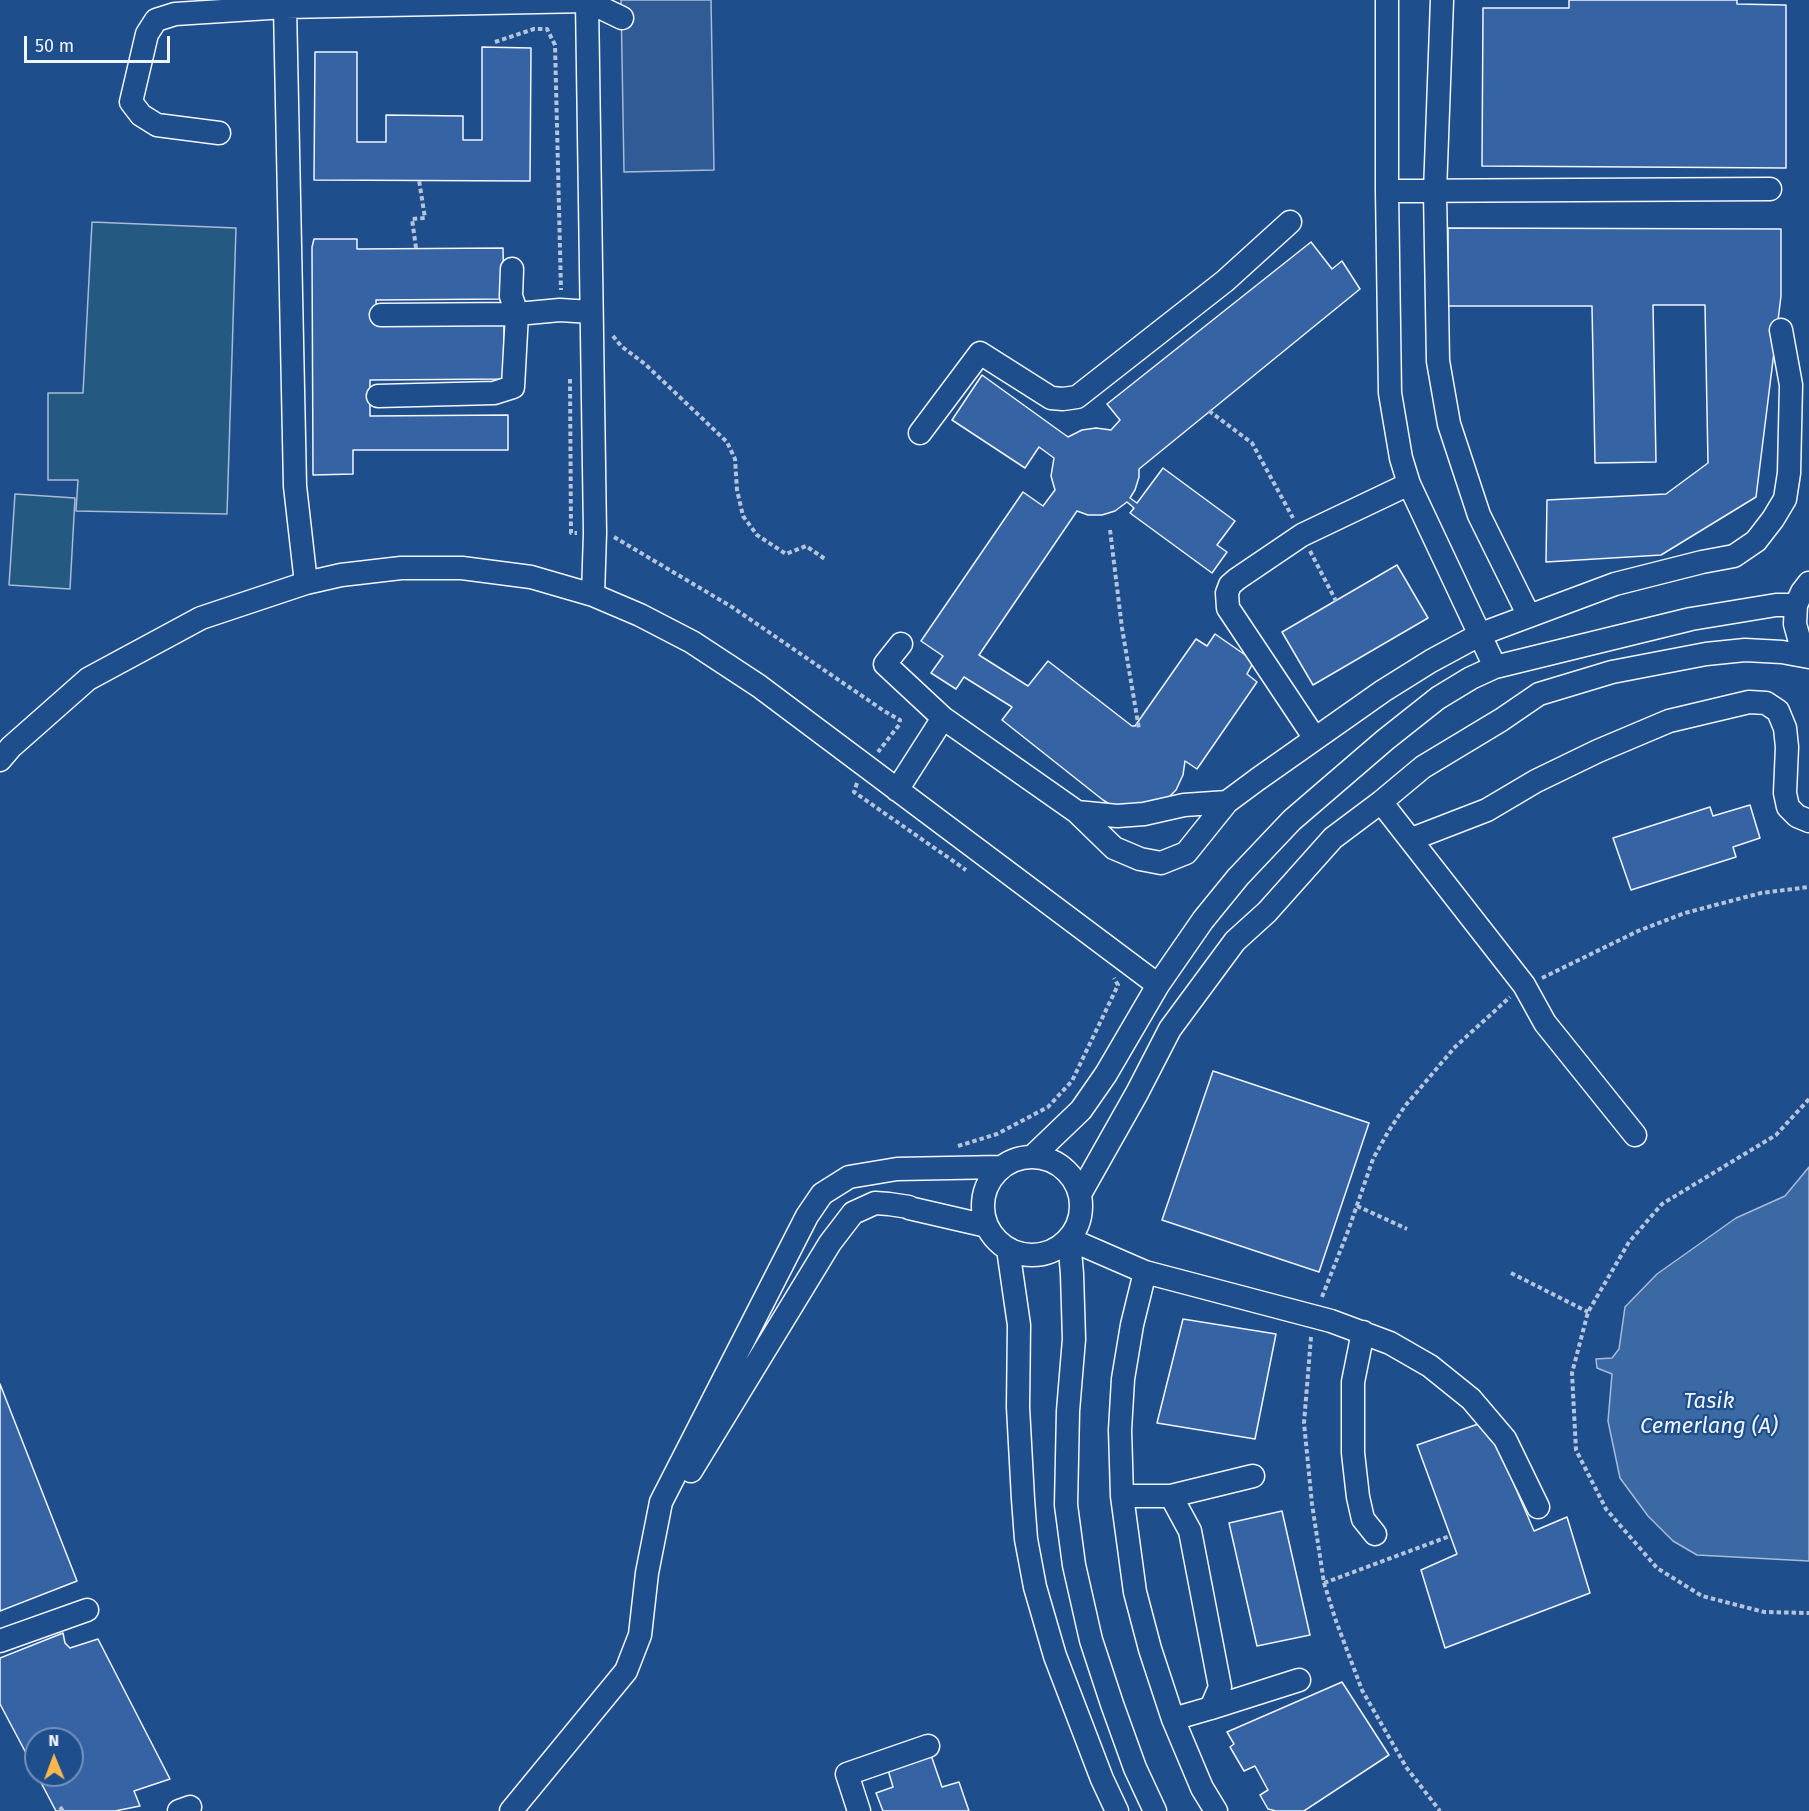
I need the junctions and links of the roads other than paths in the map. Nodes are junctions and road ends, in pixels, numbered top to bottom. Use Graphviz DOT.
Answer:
graph roads {
  1 [pos="1387,0"];
  2 [pos="1442,0"];
  3 [pos="587,1"];
  4 [pos="345,3"];
  5 [pos="285,7"];
  6 [pos="621,18"];
  7 [pos="219,133"];
  8 [pos="1770,189"];
  9 [pos="1387,191"];
  10 [pos="1435,192"];
  11 [pos="1290,222"];
  12 [pos="512,269"];
  13 [pos="591,312"];
  14 [pos="517,314"];
  15 [pos="381,315"];
  16 [pos="1781,330"];
  17 [pos="378,396"];
  18 [pos="920,432"];
  19 [pos="1409,484"];
  20 [pos="306,583"];
  21 [pos="1809,583"];
  22 [pos="594,595"];
  23 [pos="1796,605"];
  24 [pos="1529,616"];
  25 [pos="1481,634"];
  26 [pos="901,644"];
  27 [pos="1809,656"];
  28 [pos="1495,667"];
  29 [pos="943,718"];
  30 [pos="1314,737"];
  31 [pos="0,760"];
  32 [pos="897,790"];
  33 [pos="1227,802"];
  34 [pos="1381,802"];
  35 [pos="1077,813"];
  36 [pos="1809,821"];
  37 [pos="1412,839"];
  38 [pos="1158,985"];
  39 [pos="1635,1135"];
  40 [pos="1032,1156"];
  41 [pos="1001,1167"];
  42 [pos="1080,1194"];
  43 [pos="987,1226"];
  44 [pos="1068,1239"];
  45 [pos="1008,1249"];
  46 [pos="1145,1272"];
  47 [pos="1363,1332"];
  48 [pos="1253,1476"];
  49 [pos="1122,1496"];
  50 [pos="1171,1496"];
  51 [pos="661,1502"];
  52 [pos="1538,1507"];
  53 [pos="1375,1534"];
  54 [pos="87,1610"];
  55 [pos="0,1641"];
  56 [pos="1299,1680"];
  57 [pos="1211,1708"];
  58 [pos="1173,1719"];
  59 [pos="927,1746"];
  60 [pos="511,1811"];
  61 [pos="859,1811"];
  62 [pos="1117,1811"];
  63 [pos="1155,1811"];
  64 [pos="1216,1811"];
  1 -- 9 [label="street"];
  2 -- 10 [label="street"];
  3 -- 4 [label="street"];
  3 -- 6 [label="street"];
  3 -- 13 [label="street"];
  4 -- 5 [label="street"];
  5 -- 7 [label="street"];
  5 -- 20 [label="street"];
  8 -- 10 [label="street"];
  9 -- 10 [label="street"];
  9 -- 19 [label="street"];
  10 -- 24 [label="street"];
  11 -- 18 [label="street"];
  12 -- 14 [label="street"];
  13 -- 14 [label="street"];
  13 -- 22 [label="street"];
  14 -- 15 [label="street"];
  14 -- 17 [label="street"];
  16 -- 24 [label="street"];
  19 -- 25 [label="street"];
  19 -- 30 [label="street"];
  20 -- 22 [label="street"];
  20 -- 31 [label="street"];
  21 -- 23 [label="street"];
  22 -- 32 [label="street"];
  23 -- 27 [label="street"];
  23 -- 28 [label="street"];
  24 -- 25 [label="street"];
  25 -- 28 [label="street"];
  25 -- 30 [label="street"];
  26 -- 29 [label="street"];
  27 -- 34 [label="street"];
  28 -- 38 [label="street"];
  29 -- 32 [label="street"];
  29 -- 35 [label="street"];
  30 -- 33 [label="street"];
  32 -- 38 [label="street"];
  33 -- 35 [label="street"];
  33 -- 35 [label="street"];
  34 -- 37 [label="street"];
  34 -- 42 [label="street"];
  36 -- 37 [label="street"];
  37 -- 39 [label="street"];
  38 -- 40 [label="street"];
  40 -- 41 [label="street"];
  40 -- 42 [label="street"];
  41 -- 43 [label="street"];
  41 -- 51 [label="street"];
  42 -- 44 [label="street"];
  43 -- 45 [label="street"];
  43 -- 51 [label="street"];
  44 -- 45 [label="street"];
  44 -- 46 [label="street"];
  44 -- 63 [label="street"];
  45 -- 62 [label="street"];
  46 -- 47 [label="street"];
  46 -- 49 [label="street"];
  47 -- 52 [label="street"];
  47 -- 53 [label="street"];
  48 -- 50 [label="street"];
  49 -- 50 [label="street"];
  49 -- 58 [label="street"];
  50 -- 57 [label="street"];
  51 -- 60 [label="street"];
  54 -- 55 [label="street"];
  56 -- 57 [label="street"];
  57 -- 58 [label="street"];
  58 -- 64 [label="street"];
  59 -- 61 [label="street"];
}
